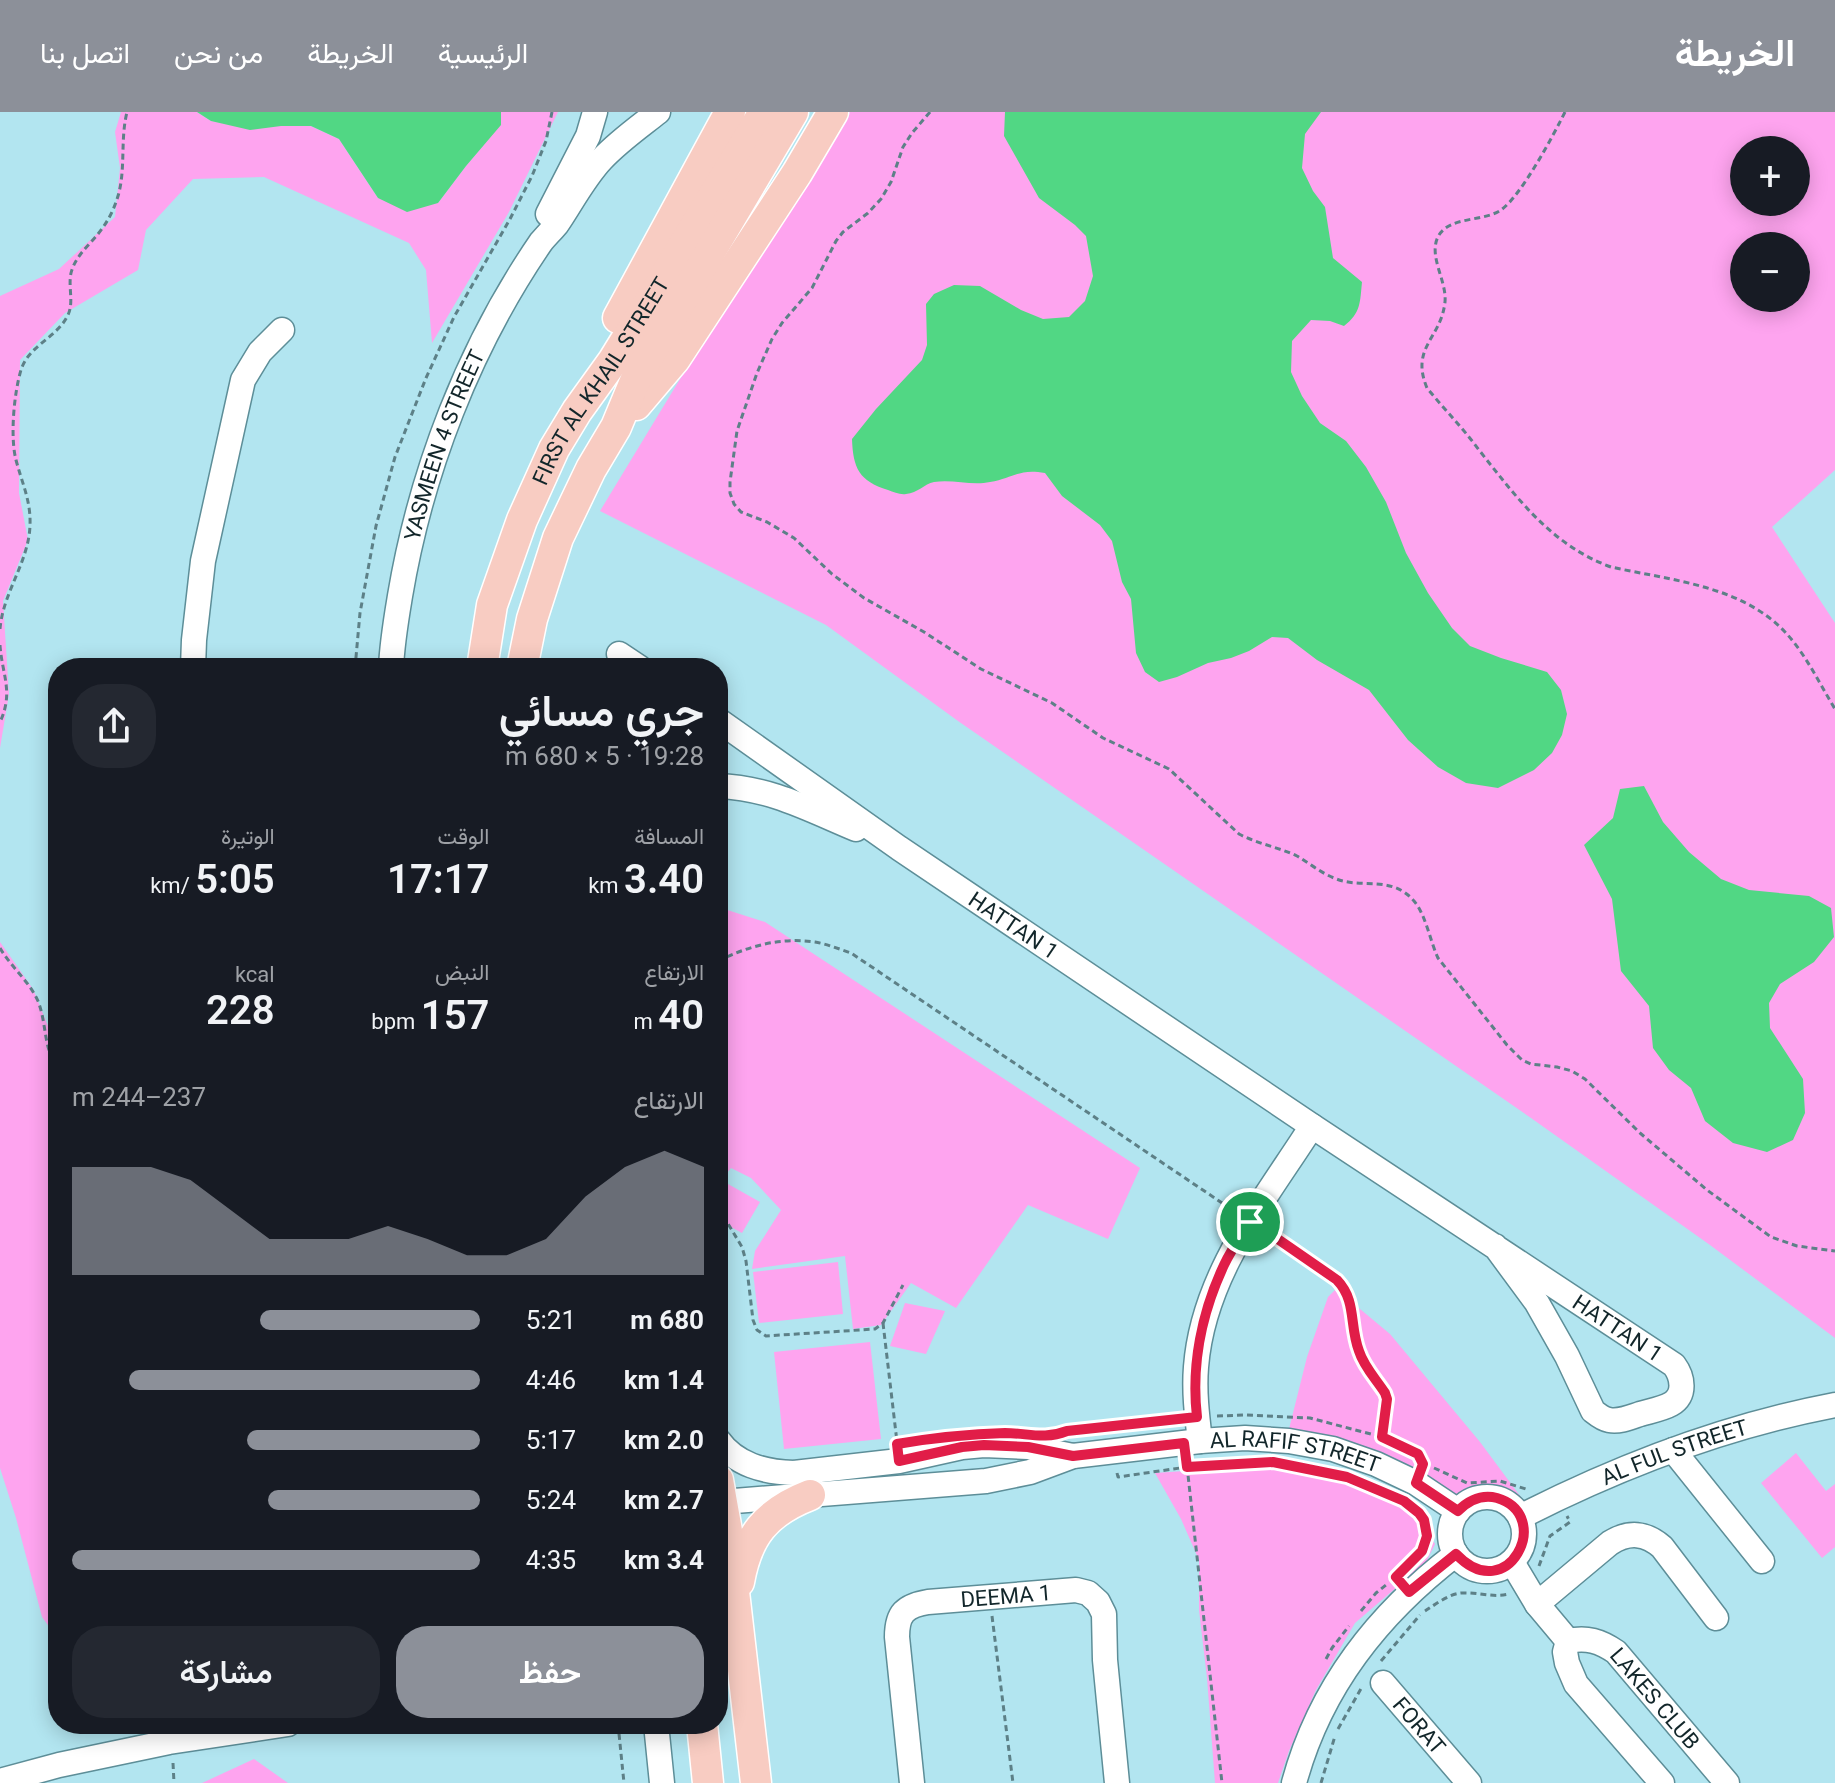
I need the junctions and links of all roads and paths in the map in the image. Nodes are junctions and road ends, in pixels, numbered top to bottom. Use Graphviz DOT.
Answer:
graph roads {
  1 [pos="127,112"];
  2 [pos="552,112"];
  3 [pos="730,112"];
  4 [pos="764,112"];
  5 [pos="793,112"];
  6 [pos="833,112"];
  7 [pos="930,112"];
  8 [pos="1565,112"];
  9 [pos="648,115"];
  10 [pos="596,116"];
  11 [pos="543,240"];
  12 [pos="282,330"];
  13 [pos="577,411"];
  14 [pos="616,427"];
  15 [pos="0,629"];
  16 [pos="0,645"];
  17 [pos="619,654"];
  18 [pos="193,658"];
  19 [pos="356,658"];
  20 [pos="391,658"];
  21 [pos="484,658"];
  22 [pos="524,658"];
  23 [pos="625,658"];
  24 [pos="1835,709"];
  25 [pos="0,722"];
  26 [pos="728,727"];
  27 [pos="766,753"];
  28 [pos="728,787"];
  29 [pos="746,788"];
  30 [pos="899,848"];
  31 [pos="0,948"];
  32 [pos="728,956"];
  33 [pos="48,1050"];
  34 [pos="1312,1126"];
  35 [pos="1250,1222"];
  36 [pos="728,1224"];
  37 [pos="1495,1246"];
  38 [pos="1835,1251"];
  39 [pos="903,1285"];
  40 [pos="1591,1309"];
  41 [pos="883,1323"];
  42 [pos="1555,1334"];
  43 [pos="1835,1405"];
  44 [pos="1067,1431"];
  45 [pos="1194,1433"];
  46 [pos="1382,1437"];
  47 [pos="906,1442"];
  48 [pos="728,1450"];
  49 [pos="1673,1450"];
  50 [pos="1115,1451"];
  51 [pos="1073,1456"];
  52 [pos="1187,1467"];
  53 [pos="1347,1477"];
  54 [pos="1416,1483"];
  55 [pos="728,1495"];
  56 [pos="810,1495"];
  57 [pos="1458,1511"];
  58 [pos="1520,1517"];
  59 [pos="728,1554"];
  60 [pos="1456,1554"];
  61 [pos="1417,1557"];
  62 [pos="1762,1561"];
  63 [pos="1512,1562"];
  64 [pos="990,1598"];
  65 [pos="735,1600"];
  66 [pos="1537,1604"];
  67 [pos="1716,1618"];
  68 [pos="1568,1641"];
  69 [pos="1383,1683"];
  70 [pos="222,1734"];
  71 [pos="619,1734"];
  72 [pos="657,1734"];
  73 [pos="703,1734"];
  74 [pos="1456,1778"];
  75 [pos="0,1781"];
  76 [pos="624,1783"];
  77 [pos="662,1783"];
  78 [pos="708,1783"];
  79 [pos="756,1783"];
  80 [pos="912,1783"];
  81 [pos="1013,1783"];
  82 [pos="1117,1783"];
  83 [pos="1222,1783"];
  84 [pos="1294,1783"];
  85 [pos="1662,1783"];
  86 [pos="1727,1783"];
  1 -- 15 [label="path"];
  2 -- 19 [label="path"];
  3 -- 13 [label="main road"];
  4 -- 13 [label="main road, FIRST AL KHAIL STREET"];
  5 -- 14 [label="main road, FIRST AL KHAIL STREET"];
  6 -- 14 [label="main road"];
  7 -- 38 [label="path"];
  8 -- 24 [label="path"];
  9 -- 11 [label="street"];
  10 -- 11 [label="street"];
  11 -- 20 [label="street, YASMEEN 4 STREET"];
  12 -- 18 [label="street"];
  13 -- 21 [label="main road, FIRST AL KHAIL STREET"];
  14 -- 22 [label="main road, FIRST AL KHAIL STREET"];
  16 -- 25 [label="path"];
  17 -- 23 [label="street"];
  26 -- 27 [label="street, HATTAN 1"];
  27 -- 29 [label="street"];
  27 -- 30 [label="street, HATTAN 1"];
  28 -- 29 [label="street"];
  29 -- 30 [label="street"];
  30 -- 34 [label="street, HATTAN 1"];
  31 -- 33 [label="path"];
  32 -- 35 [label="path"];
  34 -- 35 [label="street"];
  34 -- 37 [label="street, HATTAN 1"];
  35 -- 45 [label="street"];
  35 -- 46 [label="path"];
  36 -- 41 [label="path"];
  37 -- 40 [label="street, HATTAN 1"];
  37 -- 42 [label="street, HATTAN 1"];
  39 -- 41 [label="path"];
  40 -- 42 [label="street"];
  40 -- 42 [label="street, HATTAN 1"];
  41 -- 47 [label="path"];
  43 -- 49 [label="street, AL FUL STREET"];
  44 -- 45 [label="path"];
  45 -- 46 [label="path"];
  45 -- 50 [label="street, AL RAFIF STREET"];
  45 -- 52 [label="path"];
  45 -- 54 [label="street, AL RAFIF STREET"];
  46 -- 54 [label="path"];
  48 -- 51 [label="street, AL RAFIF STREET"];
  49 -- 58 [label="street, AL FUL STREET"];
  49 -- 62 [label="street"];
  50 -- 51 [label="street, AL RAFIF STREET"];
  50 -- 52 [label="path"];
  51 -- 56 [label="street, AL RAFIF STREET"];
  52 -- 53 [label="path"];
  52 -- 83 [label="path"];
  54 -- 57 [label="street, AL RAFIF STREET"];
  54 -- 61 [label="path"];
  55 -- 56 [label="street, AL RAFIF STREET"];
  56 -- 65 [label="main road"];
  57 -- 58 [label="street"];
  57 -- 60 [label="street"];
  58 -- 63 [label="street"];
  59 -- 65 [label="main road"];
  60 -- 63 [label="street"];
  60 -- 84 [label="street"];
  63 -- 66 [label="street"];
  64 -- 80 [label="street, DEEMA 1"];
  64 -- 81 [label="path"];
  64 -- 82 [label="street, DEEMA 1"];
  65 -- 79 [label="main road"];
  66 -- 67 [label="street"];
  66 -- 68 [label="street"];
  68 -- 85 [label="street"];
  68 -- 86 [label="street, LAKES CLUB"];
  69 -- 74 [label="street, FORAT"];
  70 -- 75 [label="street"];
  71 -- 76 [label="path"];
  72 -- 77 [label="street"];
  73 -- 78 [label="main road"];
}
